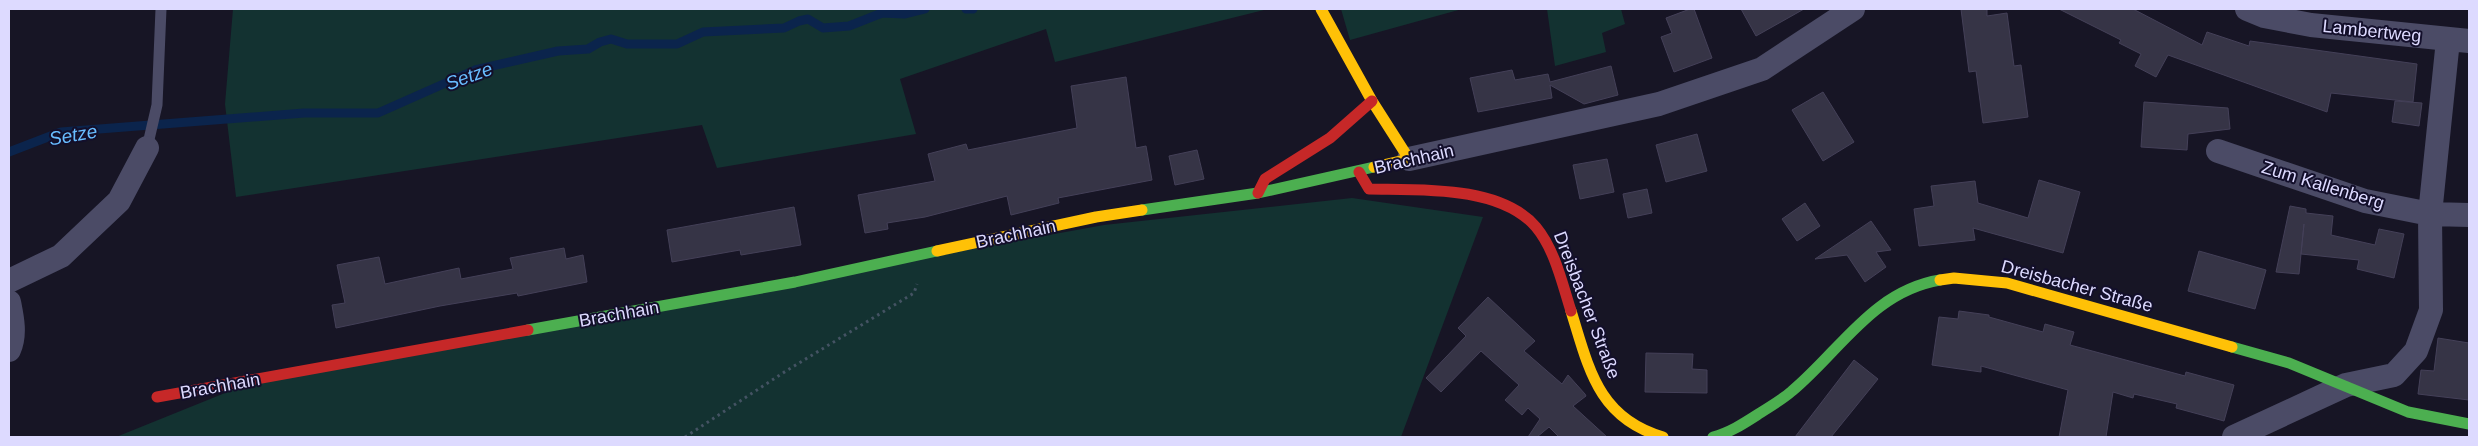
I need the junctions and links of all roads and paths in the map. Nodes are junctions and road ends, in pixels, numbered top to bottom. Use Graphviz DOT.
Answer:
graph roads {
  1 [pos="161,9"];
  2 [pos="1321,9"];
  3 [pos="1853,9"];
  4 [pos="2247,9"];
  5 [pos="2459,40"];
  6 [pos="1372,101"];
  7 [pos="147,148"];
  8 [pos="2218,151"];
  9 [pos="1409,159"];
  10 [pos="1359,172"];
  11 [pos="1258,194"];
  12 [pos="2430,214"];
  13 [pos="2469,215"];
  14 [pos="928,253"];
  15 [pos="9,281"];
  16 [pos="9,302"];
  17 [pos="9,350"];
  18 [pos="2346,385"];
  19 [pos="157,397"];
  20 [pos="2469,424"];
  21 [pos="685,437"];
  22 [pos="1663,437"];
  23 [pos="1713,437"];
  24 [pos="2234,437"];
  1 -- 7 [label="lane"];
  2 -- 6 [label="street"];
  3 -- 9 [label="street, Brachhain"];
  4 -- 5 [label="street, Lambertweg"];
  5 -- 12 [label="street"];
  6 -- 9 [label="street"];
  6 -- 11 [label="street"];
  7 -- 15 [label="street"];
  8 -- 12 [label="street, Zum Kallenberg"];
  9 -- 10 [label="street, Brachhain"];
  10 -- 11 [label="street, Brachhain"];
  10 -- 22 [label="street, Dreisbacher Straße"];
  11 -- 14 [label="street, Brachhain"];
  12 -- 13 [label="street, Zum Kallenberg"];
  12 -- 18 [label="street"];
  14 -- 19 [label="street, Brachhain"];
  14 -- 21 [label="path"];
  16 -- 17 [label="street"];
  18 -- 20 [label="street, Dreisbacher Straße"];
  18 -- 23 [label="street, Dreisbacher Straße"];
  18 -- 24 [label="street"];
}
